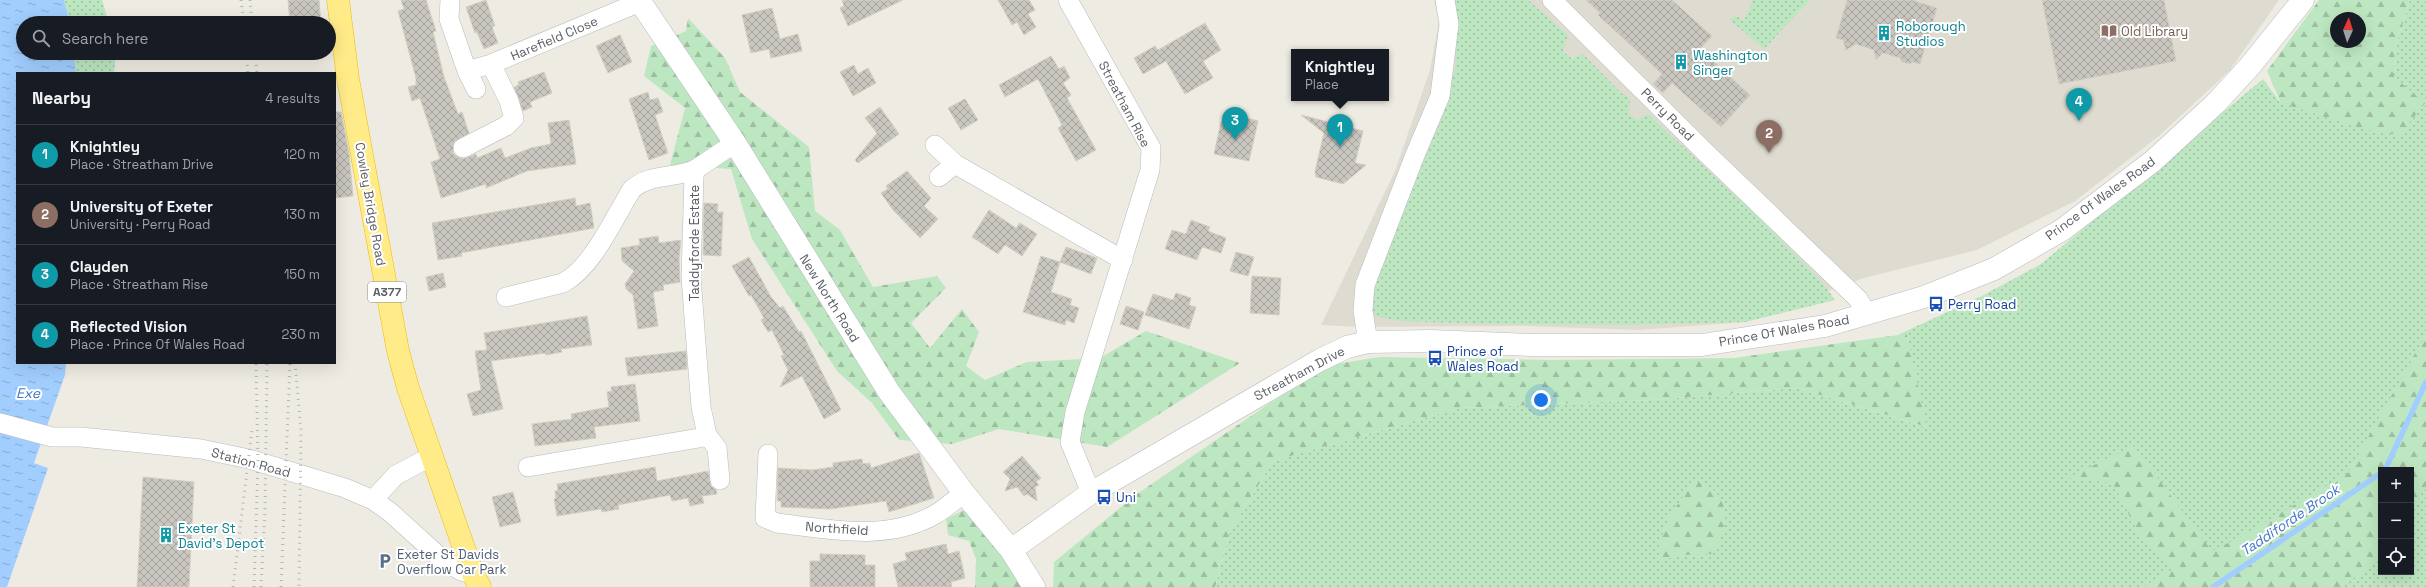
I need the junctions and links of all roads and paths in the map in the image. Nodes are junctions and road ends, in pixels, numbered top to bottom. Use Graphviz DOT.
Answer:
graph roads {
  1 [pos="338,0"];
  2 [pos="450,0"];
  3 [pos="1068,0"];
  4 [pos="1445,0"];
  5 [pos="1552,0"];
  6 [pos="2302,0"];
  7 [pos="639,1"];
  8 [pos="491,64"];
  9 [pos="467,71"];
  10 [pos="476,89"];
  11 [pos="734,143"];
  12 [pos="935,145"];
  13 [pos="463,148"];
  14 [pos="955,164"];
  15 [pos="696,169"];
  16 [pos="939,177"];
  17 [pos="1123,260"];
  18 [pos="506,297"];
  19 [pos="1867,314"];
  20 [pos="1368,342"];
  21 [pos="0,423"];
  22 [pos="707,435"];
  23 [pos="768,454"];
  24 [pos="432,456"];
  25 [pos="528,467"];
  26 [pos="720,480"];
  27 [pos="1091,492"];
  28 [pos="964,493"];
  29 [pos="373,500"];
  30 [pos="1011,550"];
  31 [pos="477,581"];
  32 [pos="1034,587"];
  1 -- 24 [label="highway, Cowley Bridge Road / A377"];
  2 -- 9 [label="street"];
  3 -- 17 [label="street, Streatham Rise"];
  4 -- 20 [label="street"];
  5 -- 19 [label="street, Perry Road"];
  6 -- 19 [label="street, Prince Of Wales Road"];
  7 -- 8 [label="street, Harefield Close"];
  7 -- 11 [label="street, New North Road"];
  8 -- 9 [label="street, Harefield Close"];
  8 -- 13 [label="street"];
  9 -- 10 [label="street"];
  11 -- 15 [label="street, Taddyforde Estate"];
  11 -- 28 [label="street, New North Road"];
  12 -- 14 [label="street"];
  14 -- 16 [label="street"];
  14 -- 17 [label="street"];
  15 -- 18 [label="street"];
  15 -- 22 [label="street, Taddyforde Estate"];
  17 -- 27 [label="street, Streatham Rise"];
  19 -- 20 [label="street, Prince Of Wales Road"];
  20 -- 27 [label="street, Streatham Drive"];
  21 -- 29 [label="street, Station Road"];
  22 -- 25 [label="street"];
  22 -- 26 [label="street, Taddyforde Estate"];
  23 -- 28 [label="street, Northfield"];
  24 -- 29 [label="street"];
  24 -- 31 [label="highway, Cowley Bridge Road / A377"];
  27 -- 30 [label="street, Streatham Drive"];
  28 -- 30 [label="street, New North Road"];
  29 -- 31 [label="street, Station Road"];
  30 -- 32 [label="street, New North Road"];
}
